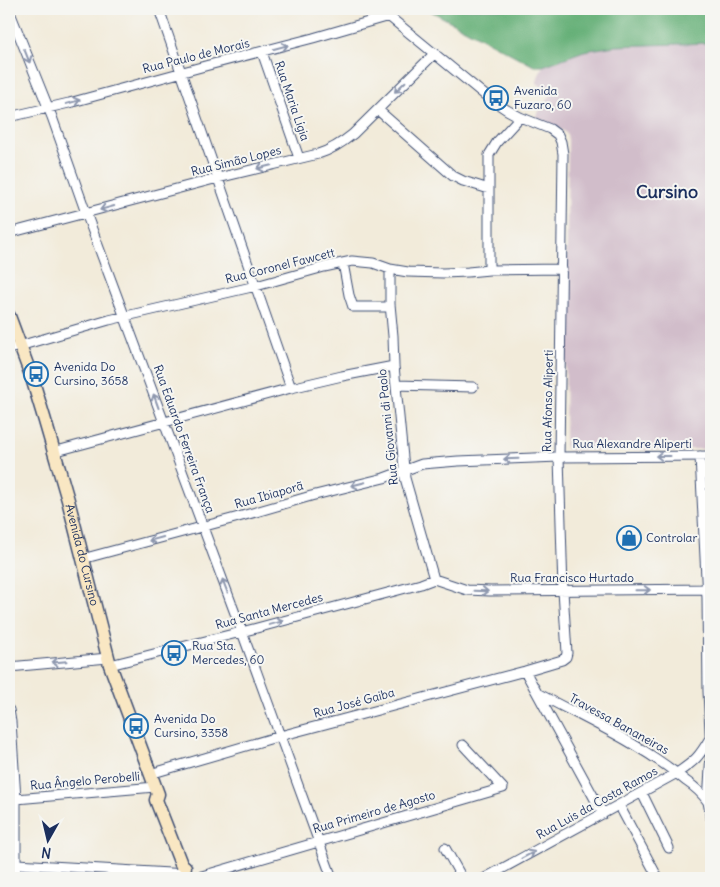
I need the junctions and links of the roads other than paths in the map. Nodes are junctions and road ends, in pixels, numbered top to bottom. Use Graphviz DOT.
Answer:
graph roads {
  1 [pos="159,9"];
  2 [pos="380,9"];
  3 [pos="9,10"];
  4 [pos="390,16"];
  5 [pos="262,52"];
  6 [pos="435,53"];
  7 [pos="181,73"];
  8 [pos="48,108"];
  9 [pos="378,110"];
  10 [pos="9,117"];
  11 [pos="520,117"];
  12 [pos="299,158"];
  13 [pos="218,178"];
  14 [pos="489,189"];
  15 [pos="86,213"];
  16 [pos="9,233"];
  17 [pos="343,263"];
  18 [pos="390,269"];
  19 [pos="562,269"];
  20 [pos="489,270"];
  21 [pos="256,286"];
  22 [pos="390,307"];
  23 [pos="9,316"];
  24 [pos="124,316"];
  25 [pos="14,347"];
  26 [pos="394,366"];
  27 [pos="396,385"];
  28 [pos="473,387"];
  29 [pos="291,388"];
  30 [pos="164,423"];
  31 [pos="54,452"];
  32 [pos="700,456"];
  33 [pos="711,456"];
  34 [pos="560,457"];
  35 [pos="404,470"];
  36 [pos="203,527"];
  37 [pos="82,560"];
  38 [pos="434,579"];
  39 [pos="709,589"];
  40 [pos="563,591"];
  41 [pos="242,632"];
  42 [pos="564,659"];
  43 [pos="109,662"];
  44 [pos="9,667"];
  45 [pos="525,671"];
  46 [pos="537,693"];
  47 [pos="9,710"];
  48 [pos="280,736"];
  49 [pos="710,737"];
  50 [pos="463,745"];
  51 [pos="677,773"];
  52 [pos="150,774"];
  53 [pos="156,791"];
  54 [pos="642,793"];
  55 [pos="16,799"];
  56 [pos="708,802"];
  57 [pos="619,806"];
  58 [pos="603,814"];
  59 [pos="711,818"];
  60 [pos="319,841"];
  61 [pos="445,848"];
  62 [pos="669,848"];
  63 [pos="16,864"];
  64 [pos="189,874"];
  65 [pos="16,878"];
  66 [pos="332,878"];
  67 [pos="462,878"];
  68 [pos="485,878"];
  69 [pos="658,878"];
  1 -- 7 [label="street"];
  2 -- 4 [label="street"];
  3 -- 8 [label="street, Rua Eduardo Ferreira França, one-way"];
  5 -- 4 [label="street, Rua Paulo de Morais, one-way"];
  4 -- 6 [label="street"];
  5 -- 7 [label="street, Rua Paulo de Morais"];
  5 -- 12 [label="street, Rua Maria Lígia"];
  6 -- 9 [label="street, Rua Simão Lopes, one-way"];
  6 -- 11 [label="street"];
  8 -- 7 [label="street, Rua Paulo de Morais, one-way"];
  7 -- 13 [label="street"];
  8 -- 10 [label="street, Rua Paulo de Morais"];
  8 -- 15 [label="street, Rua Eduardo Ferreira França"];
  9 -- 12 [label="street, Rua Simão Lopes"];
  9 -- 14 [label="street"];
  11 -- 14 [label="street"];
  11 -- 19 [label="street, Rua Afonso Aliperti"];
  12 -- 13 [label="street, Rua Simão Lopes, one-way"];
  13 -- 15 [label="street, Rua Simão Lopes, one-way"];
  13 -- 21 [label="street"];
  14 -- 20 [label="street"];
  15 -- 16 [label="street, Rua Simão Lopes"];
  15 -- 24 [label="street, Rua Eduardo Ferreira França"];
  17 -- 18 [label="street, Rua Coronel Fawcett"];
  17 -- 21 [label="street, Rua Coronel Fawcett"];
  17 -- 22 [label="street"];
  18 -- 20 [label="street, Rua Coronel Fawcett"];
  18 -- 22 [label="street, Rua Giovanni di Paolo"];
  19 -- 20 [label="street, Rua Coronel Fawcett"];
  19 -- 34 [label="street, Rua Afonso Aliperti"];
  21 -- 24 [label="street, Rua Coronel Fawcett"];
  21 -- 29 [label="street"];
  22 -- 26 [label="street, Rua Giovanni di Paolo"];
  23 -- 25 [label="main road, Avenida do Cursino"];
  24 -- 25 [label="street, Rua Coronel Fawcett"];
  30 -- 24 [label="street, Rua Eduardo Ferreira França, one-way"];
  25 -- 31 [label="main road, Avenida do Cursino"];
  26 -- 27 [label="street, Rua Giovanni di Paolo"];
  26 -- 29 [label="street"];
  27 -- 28 [label="street"];
  27 -- 35 [label="street, Rua Giovanni di Paolo"];
  29 -- 30 [label="street"];
  30 -- 31 [label="street"];
  30 -- 36 [label="street, Rua Eduardo Ferreira França"];
  31 -- 37 [label="main road, Avenida do Cursino"];
  32 -- 33 [label="street, Rua Alexandre Aliperti"];
  32 -- 34 [label="street, Rua Alexandre Aliperti, one-way"];
  32 -- 39 [label="street"];
  34 -- 35 [label="street, Rua Alexandre Aliperti, one-way"];
  34 -- 40 [label="street, Rua Afonso Aliperti"];
  35 -- 36 [label="street, Rua Ibiaporã, one-way"];
  35 -- 38 [label="street, Rua Giovanni di Paolo"];
  36 -- 37 [label="street, Rua Ibiaporã, one-way"];
  41 -- 36 [label="street, Rua Eduardo Ferreira França, one-way"];
  37 -- 43 [label="main road, Avenida do Cursino"];
  38 -- 40 [label="street, Rua Francisco Hurtado, one-way"];
  41 -- 38 [label="street, Rua Santa Mercedes, one-way"];
  40 -- 39 [label="street, Rua Francisco Hurtado, one-way"];
  39 -- 49 [label="street"];
  40 -- 42 [label="street, Rua Afonso Aliperti"];
  41 -- 43 [label="street, Rua Santa Mercedes"];
  41 -- 48 [label="street, Rua Eduardo Ferreira França"];
  42 -- 45 [label="street, Rua José Gaiba"];
  43 -- 44 [label="street, Rua Santa Mercedes, one-way"];
  43 -- 52 [label="main road, Avenida do Cursino"];
  45 -- 46 [label="street"];
  45 -- 48 [label="street, Rua José Gaiba"];
  46 -- 51 [label="street, Travessa Bananeiras"];
  46 -- 58 [label="street"];
  47 -- 55 [label="street"];
  48 -- 52 [label="street, Rua José Gaiba"];
  48 -- 60 [label="street, Rua Eduardo Ferreira França"];
  49 -- 51 [label="street, Rua Luis da Costa Ramos"];
  49 -- 56 [label="street"];
  50 -- 60 [label="street, Rua Primeiro de Agosto"];
  51 -- 54 [label="street, Rua Luis da Costa Ramos"];
  51 -- 56 [label="street, Travessa Bananeiras"];
  52 -- 53 [label="main road, Avenida do Cursino"];
  53 -- 55 [label="street, Rua Ângelo Perobelli"];
  53 -- 64 [label="main road, Avenida do Cursino"];
  54 -- 57 [label="street, Rua Luis da Costa Ramos"];
  54 -- 62 [label="street"];
  55 -- 63 [label="street"];
  56 -- 59 [label="street"];
  57 -- 58 [label="street, Rua Luis da Costa Ramos"];
  57 -- 69 [label="street"];
  68 -- 58 [label="street, Rua Luis da Costa Ramos, one-way"];
  60 -- 64 [label="street, Rua Primeiro de Agosto"];
  60 -- 66 [label="street, Rua Eduardo Ferreira França"];
  61 -- 67 [label="street"];
  63 -- 64 [label="street"];
  63 -- 65 [label="street"];
}
